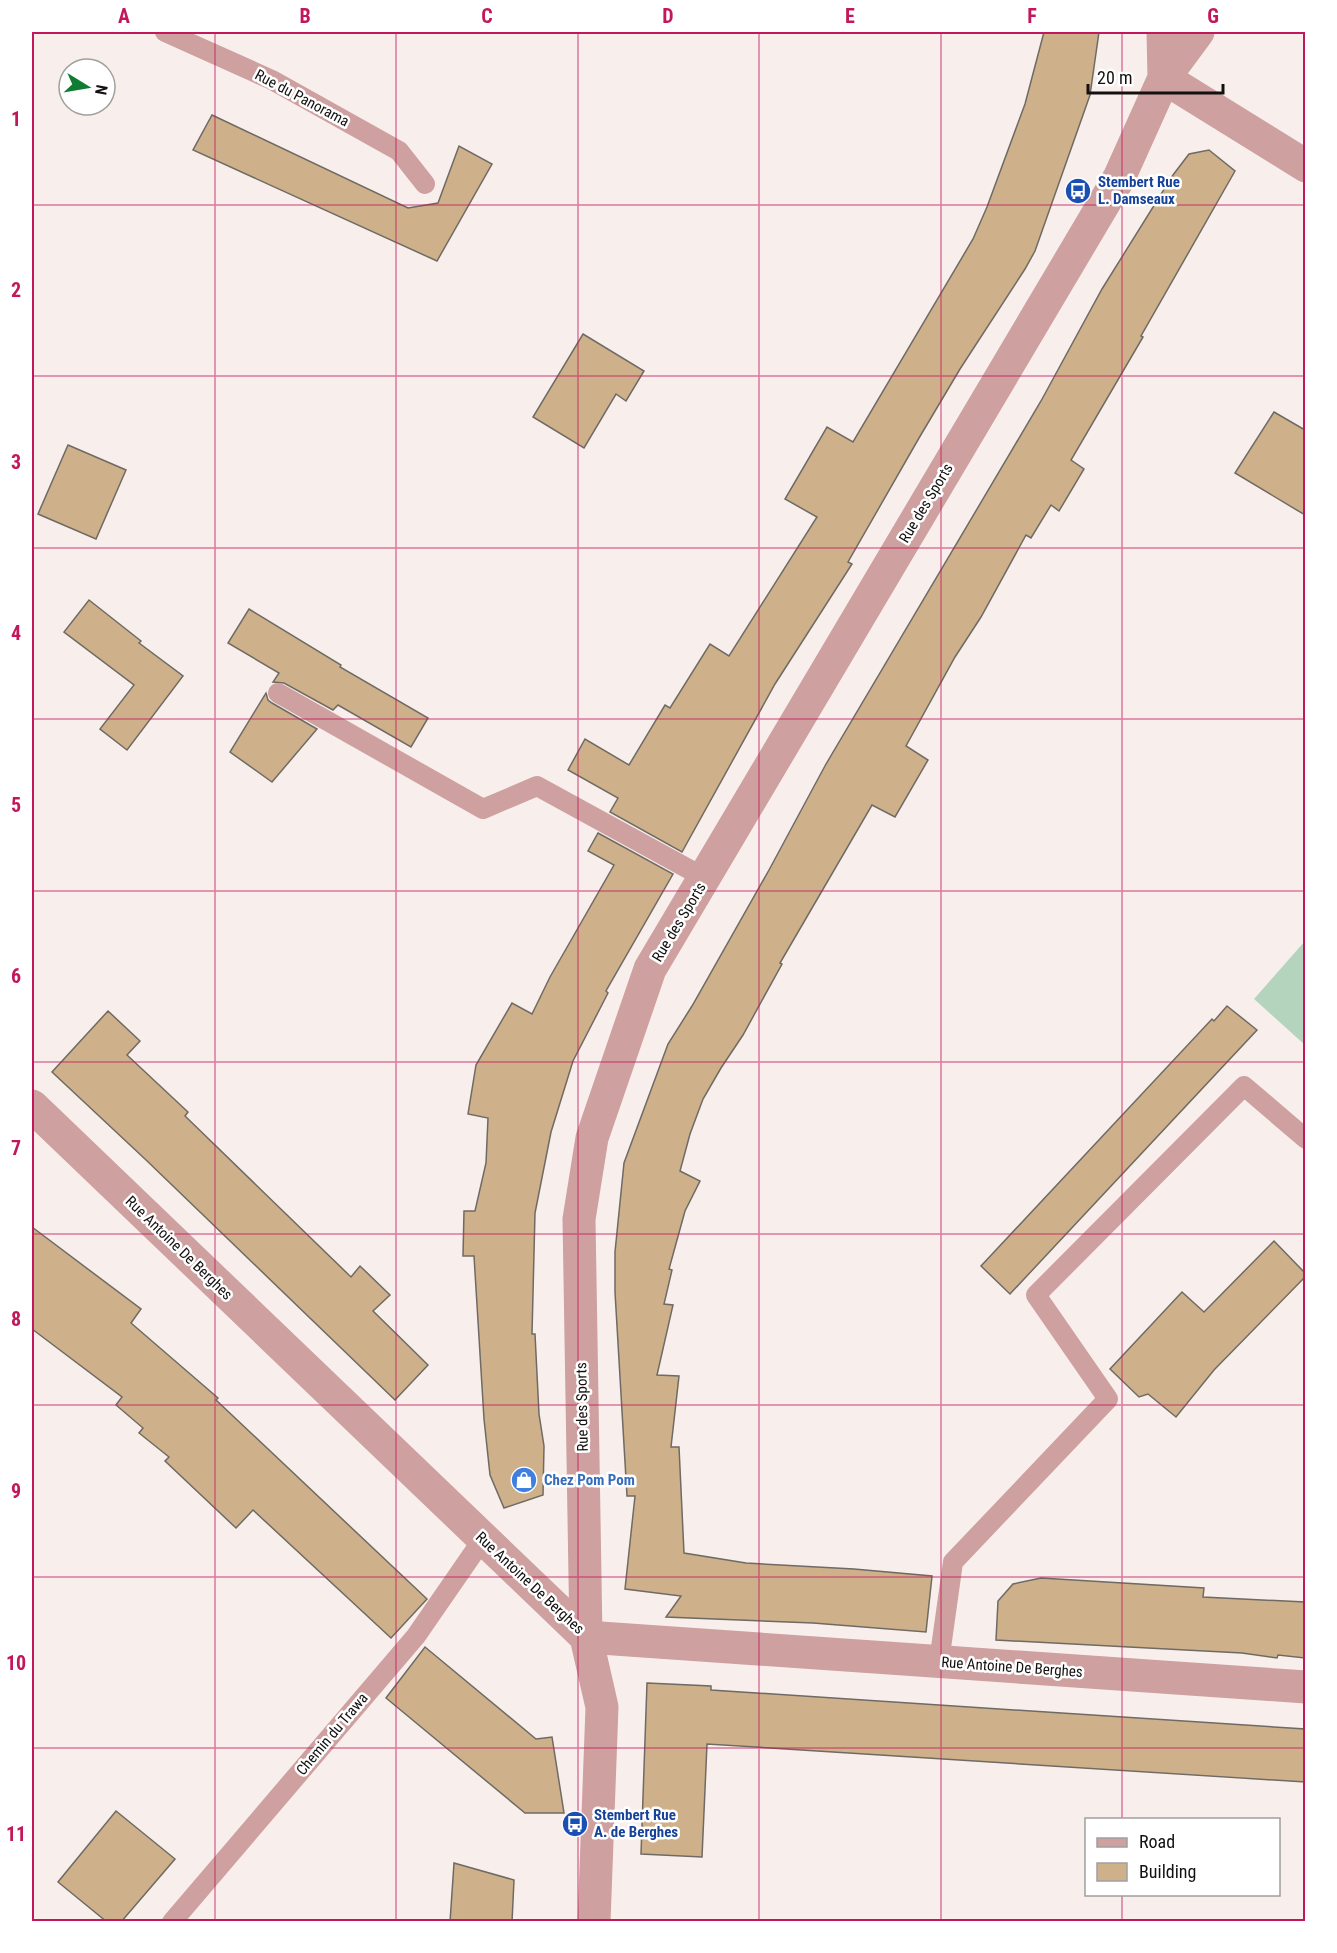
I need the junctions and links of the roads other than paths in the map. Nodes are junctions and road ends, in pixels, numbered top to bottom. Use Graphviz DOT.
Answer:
graph roads {
  1 [pos="165,32"];
  2 [pos="1163,32"];
  3 [pos="1198,32"];
  4 [pos="1164,78"];
  5 [pos="1305,166"];
  6 [pos="425,184"];
  7 [pos="278,693"];
  8 [pos="705,878"];
  9 [pos="32,1106"];
  10 [pos="1305,1139"];
  11 [pos="483,1539"];
  12 [pos="586,1637"];
  13 [pos="939,1662"];
  14 [pos="1305,1688"];
  15 [pos="172,1922"];
  16 [pos="594,1922"];
  1 -- 6 [label="lane, Rue du Panorama"];
  2 -- 4 [label="street, Rue des Sports"];
  3 -- 4 [label="street"];
  4 -- 5 [label="street"];
  4 -- 8 [label="street, Rue des Sports"];
  7 -- 8 [label="lane"];
  8 -- 12 [label="street, Rue des Sports"];
  9 -- 11 [label="street, Rue Antoine De Berghes"];
  10 -- 13 [label="lane"];
  11 -- 12 [label="street, Rue Antoine De Berghes"];
  11 -- 15 [label="lane, Chemin du Trawa"];
  12 -- 13 [label="street, Rue Antoine De Berghes"];
  12 -- 16 [label="street, Rue des Sports"];
  13 -- 14 [label="street, Rue Antoine De Berghes"];
}
